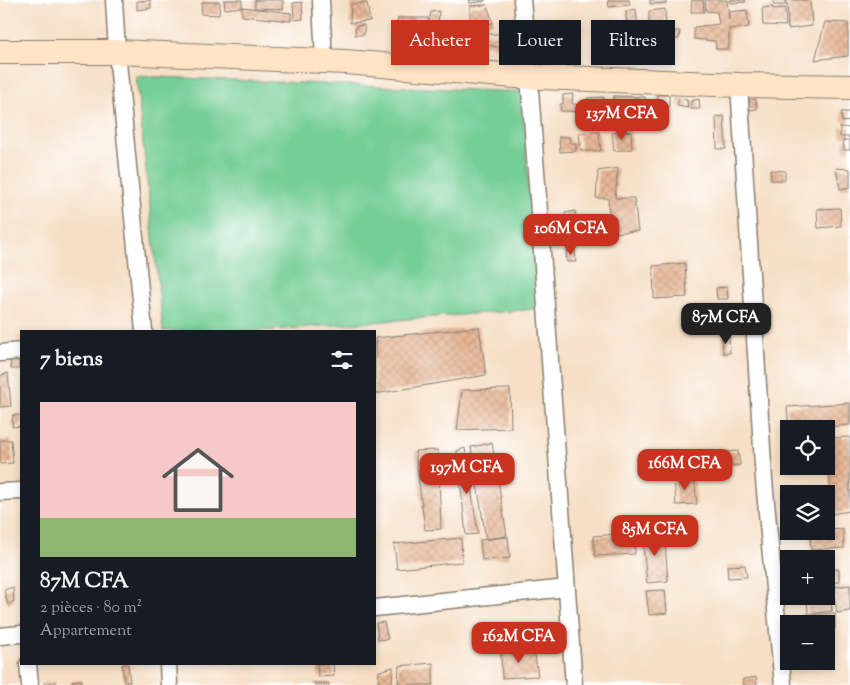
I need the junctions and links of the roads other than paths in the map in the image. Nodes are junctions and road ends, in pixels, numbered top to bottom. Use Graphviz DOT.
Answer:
graph roads {
  1 [pos="114,0"];
  2 [pos="321,0"];
  3 [pos="522,0"];
  4 [pos="0,52"];
  5 [pos="117,52"];
  6 [pos="324,61"];
  7 [pos="529,76"];
  8 [pos="740,85"];
  9 [pos="850,87"];
  10 [pos="144,330"];
  11 [pos="20,351"];
  12 [pos="0,353"];
  13 [pos="20,491"];
  14 [pos="0,492"];
  15 [pos="567,588"];
  16 [pos="376,608"];
  17 [pos="20,634"];
  18 [pos="0,636"];
  19 [pos="28,665"];
  20 [pos="168,665"];
  21 [pos="30,685"];
  22 [pos="169,685"];
  23 [pos="574,685"];
  24 [pos="783,685"];
  1 -- 5 [label="street"];
  2 -- 6 [label="street"];
  3 -- 7 [label="street"];
  4 -- 5 [label="main road"];
  5 -- 6 [label="main road"];
  5 -- 10 [label="street"];
  6 -- 7 [label="main road"];
  7 -- 8 [label="main road"];
  7 -- 15 [label="street"];
  8 -- 9 [label="main road"];
  8 -- 24 [label="street"];
  11 -- 12 [label="street"];
  13 -- 14 [label="street"];
  15 -- 16 [label="street"];
  15 -- 23 [label="street"];
  17 -- 18 [label="street"];
  19 -- 21 [label="street"];
  20 -- 22 [label="street"];
}
